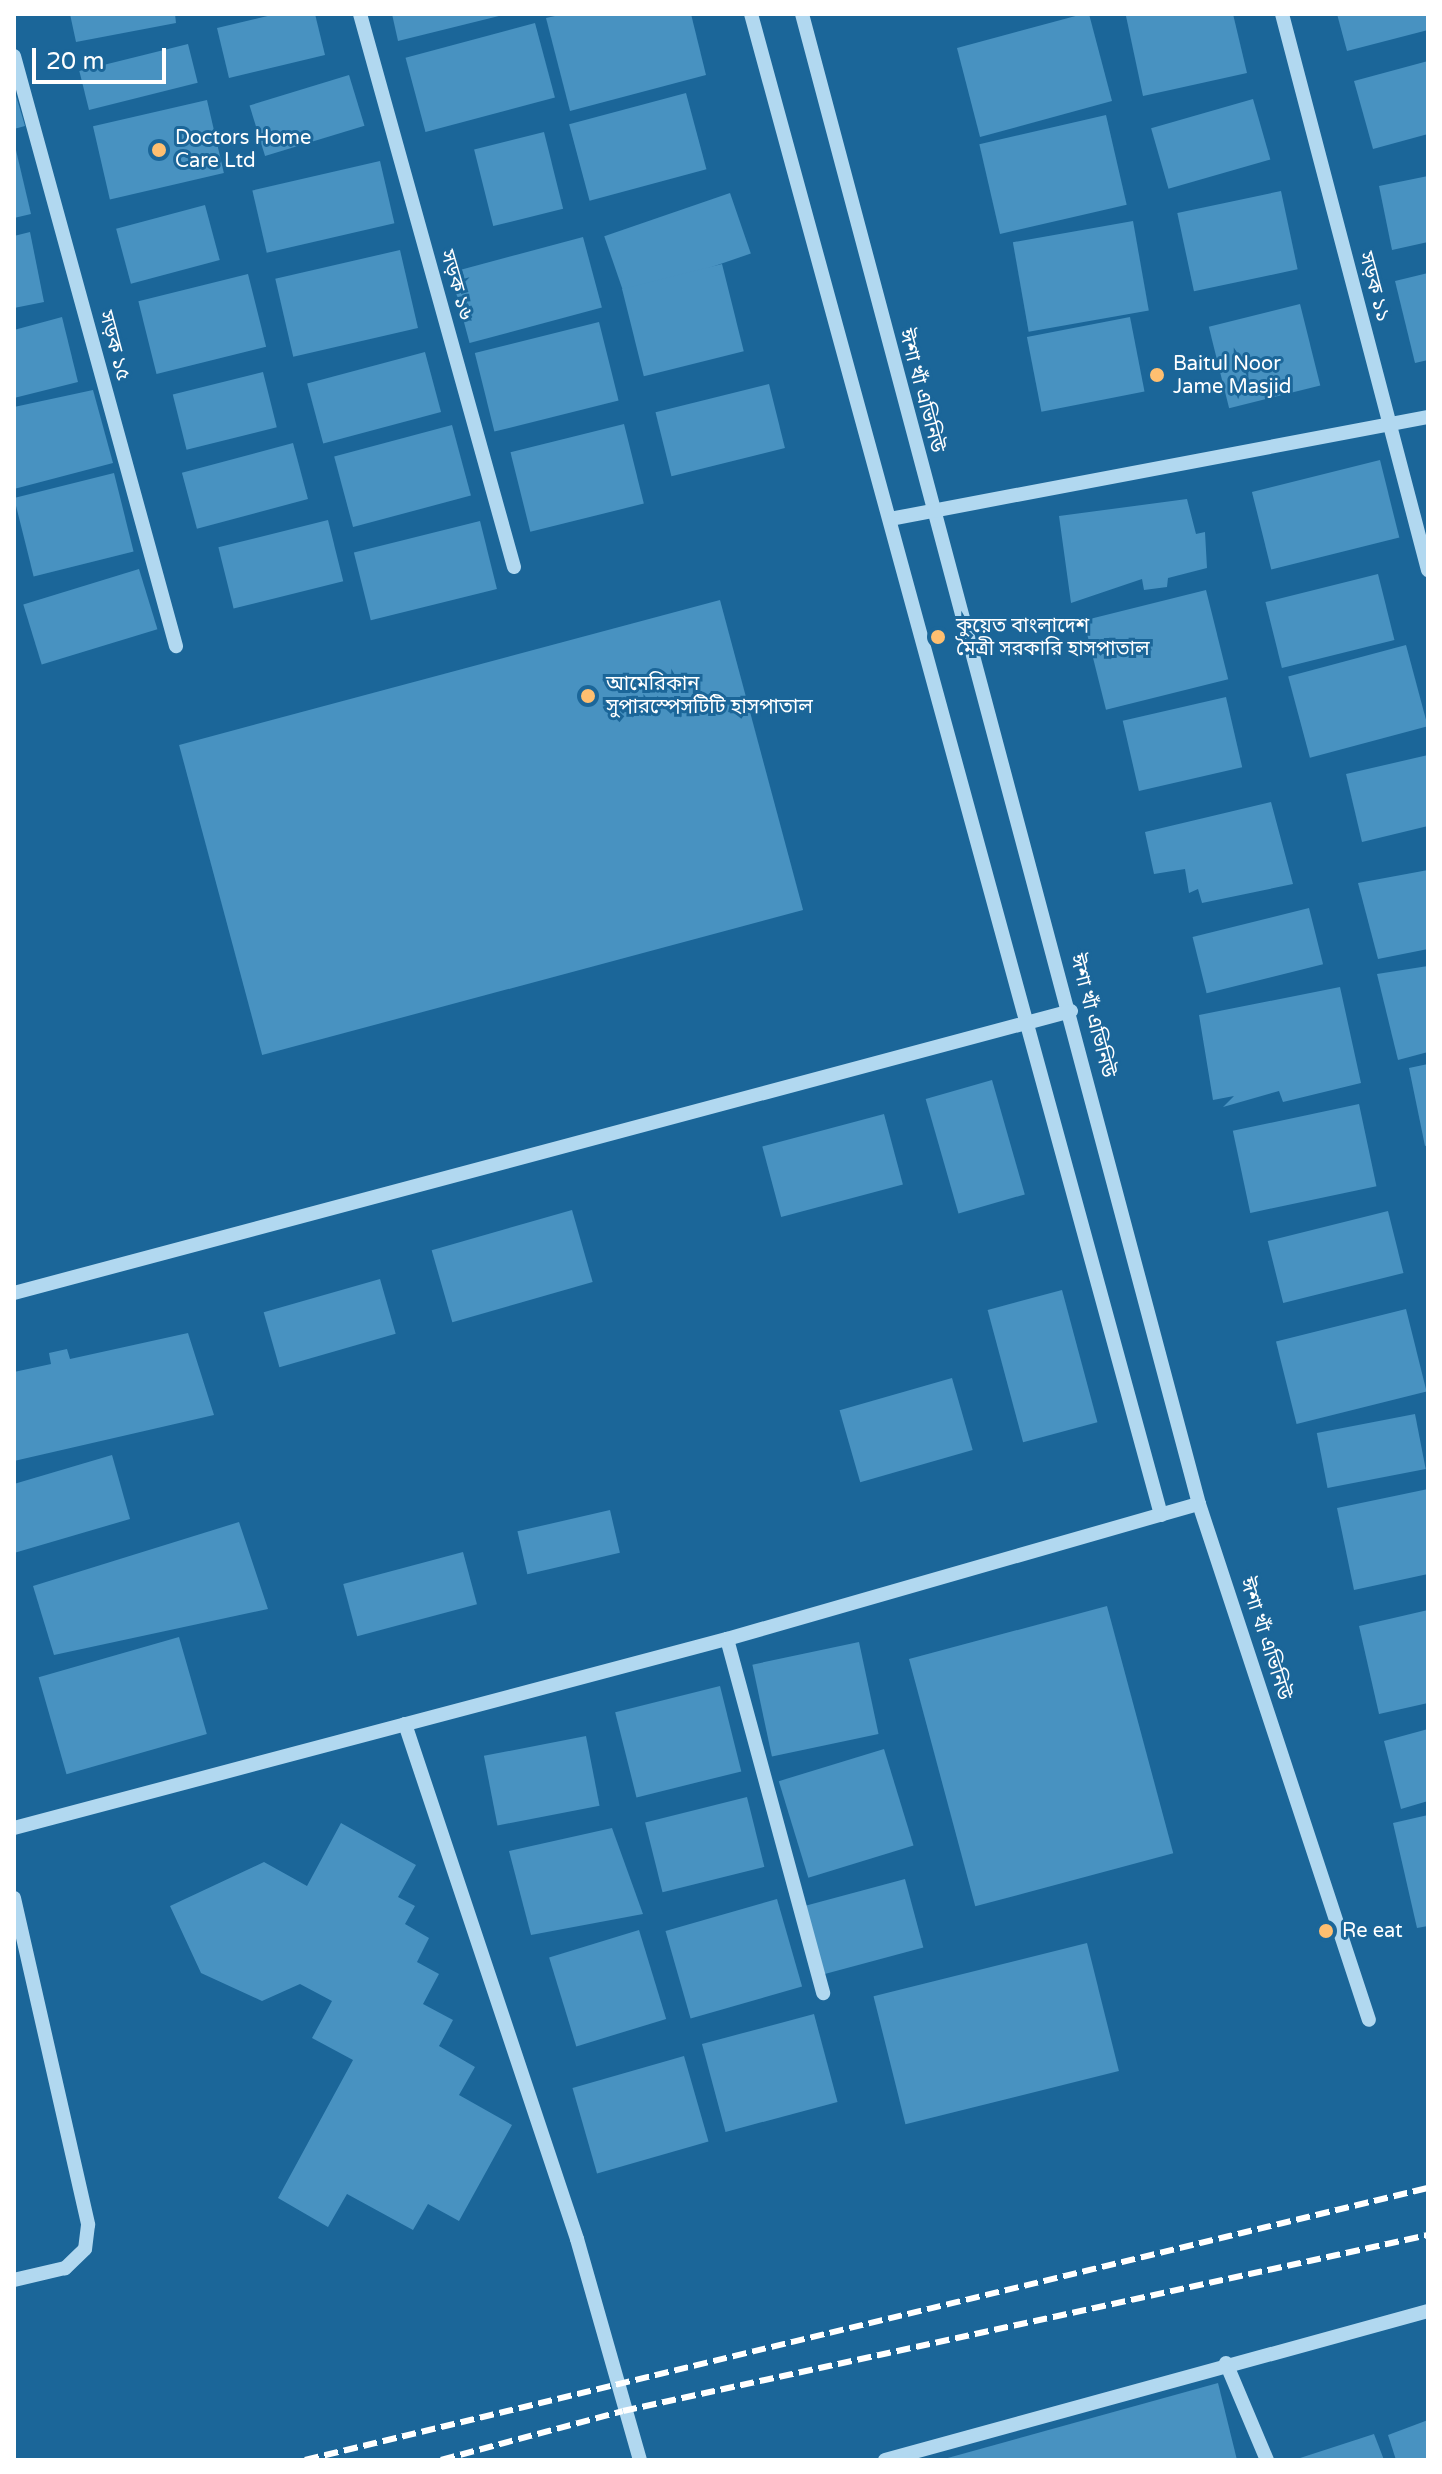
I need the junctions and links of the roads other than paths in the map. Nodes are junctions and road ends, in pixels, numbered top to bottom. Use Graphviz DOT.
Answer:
graph roads {
  1 [pos="360,14"];
  2 [pos="751,14"];
  3 [pos="802,14"];
  4 [pos="1282,14"];
  5 [pos="14,56"];
  6 [pos="1428,417"];
  7 [pos="1390,425"];
  8 [pos="932,511"];
  9 [pos="890,519"];
  10 [pos="514,567"];
  11 [pos="1428,570"];
  12 [pos="176,646"];
  13 [pos="1071,1011"];
  14 [pos="1027,1023"];
  15 [pos="14,1293"];
  16 [pos="1199,1504"];
  17 [pos="1161,1515"];
  18 [pos="727,1639"];
  19 [pos="405,1724"];
  20 [pos="14,1828"];
  21 [pos="14,1898"];
  22 [pos="823,1993"];
  23 [pos="1369,2020"];
  24 [pos="14,2280"];
  25 [pos="1428,2311"];
  26 [pos="1226,2363"];
  27 [pos="640,2460"];
  28 [pos="885,2460"];
  29 [pos="1267,2460"];
  1 -- 10 [label="street, সড়ক ১৬"];
  2 -- 9 [label="street"];
  3 -- 8 [label="street, ঈশা খাঁ এভিনিউ"];
  4 -- 7 [label="street, সড়ক ১১"];
  5 -- 12 [label="street, সড়ক ১৫"];
  6 -- 7 [label="street"];
  7 -- 8 [label="street"];
  7 -- 11 [label="street, সড়ক ১১"];
  8 -- 9 [label="street"];
  8 -- 13 [label="street, ঈশা খাঁ এভিনিউ"];
  9 -- 14 [label="street"];
  13 -- 14 [label="street"];
  13 -- 16 [label="street, ঈশা খাঁ এভিনিউ"];
  14 -- 15 [label="street"];
  14 -- 17 [label="street"];
  16 -- 17 [label="street"];
  16 -- 23 [label="street, ঈশা খাঁ এভিনিউ"];
  17 -- 18 [label="street"];
  18 -- 19 [label="street"];
  18 -- 22 [label="street"];
  19 -- 20 [label="street"];
  19 -- 27 [label="street"];
  21 -- 24 [label="street"];
  25 -- 26 [label="street"];
  26 -- 28 [label="street"];
  26 -- 29 [label="street"];
}
